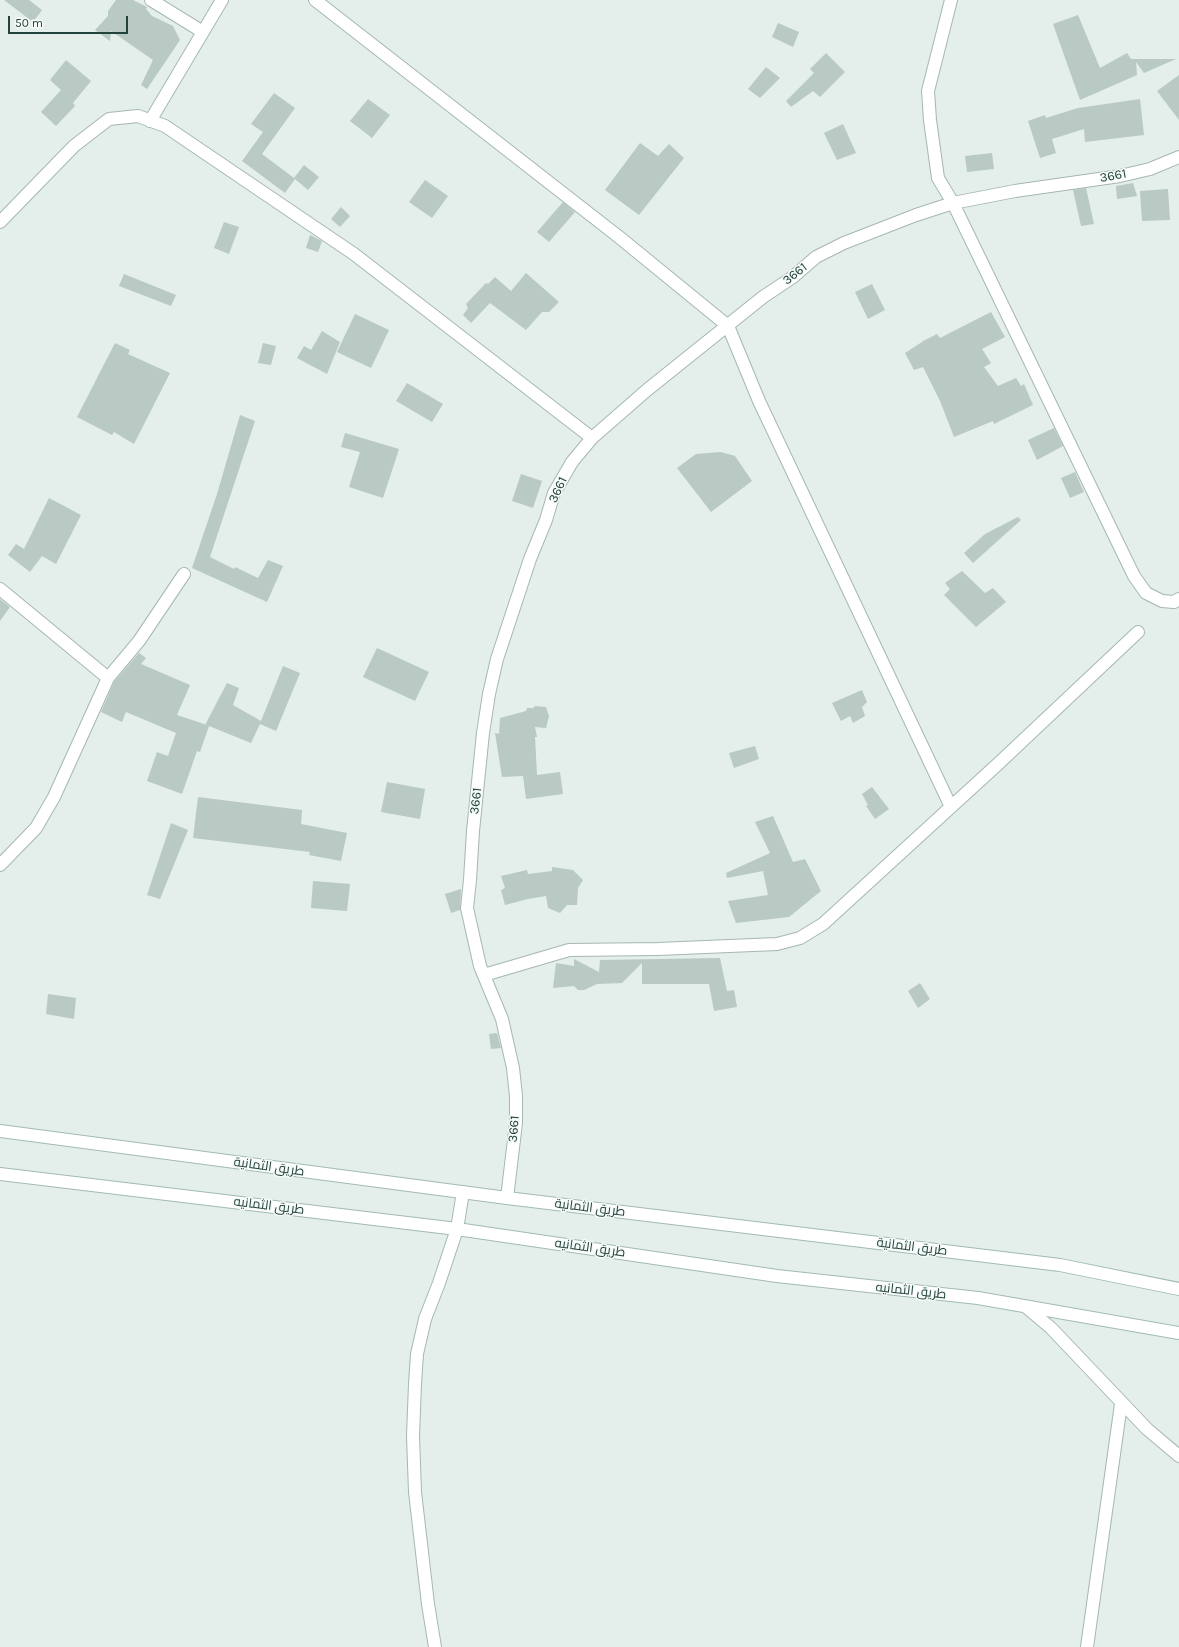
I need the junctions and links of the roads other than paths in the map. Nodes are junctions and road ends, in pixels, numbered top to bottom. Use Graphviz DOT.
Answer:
graph roads {
  1 [pos="151,0"];
  2 [pos="222,0"];
  3 [pos="315,0"];
  4 [pos="951,0"];
  5 [pos="203,32"];
  6 [pos="150,120"];
  7 [pos="1179,157"];
  8 [pos="953,203"];
  9 [pos="0,222"];
  10 [pos="728,326"];
  11 [pos="592,438"];
  12 [pos="184,574"];
  13 [pos="0,589"];
  14 [pos="1179,599"];
  15 [pos="1138,632"];
  16 [pos="108,678"];
  17 [pos="951,807"];
  18 [pos="0,865"];
  19 [pos="484,975"];
  20 [pos="0,1131"];
  21 [pos="0,1174"];
  22 [pos="463,1192"];
  23 [pos="508,1198"];
  24 [pos="457,1229"];
  25 [pos="1179,1289"];
  26 [pos="1026,1307"];
  27 [pos="1179,1333"];
  28 [pos="1121,1404"];
  29 [pos="1179,1456"];
  30 [pos="436,1647"];
  31 [pos="1087,1647"];
  1 -- 5 [label="street"];
  2 -- 5 [label="street"];
  3 -- 10 [label="street"];
  4 -- 8 [label="street"];
  5 -- 6 [label="street"];
  6 -- 9 [label="street"];
  6 -- 11 [label="street"];
  7 -- 8 [label="street, 3661"];
  8 -- 10 [label="street, 3661"];
  8 -- 14 [label="street"];
  10 -- 11 [label="street, 3661"];
  10 -- 17 [label="street"];
  11 -- 19 [label="street, 3661"];
  12 -- 16 [label="street"];
  13 -- 16 [label="street"];
  15 -- 17 [label="street"];
  16 -- 18 [label="street"];
  17 -- 19 [label="street"];
  19 -- 23 [label="street, 3661"];
  20 -- 22 [label="street, طريق الثمانية"];
  21 -- 24 [label="street, طريق الثمانيه"];
  22 -- 23 [label="street, طريق الثمانية"];
  22 -- 24 [label="street"];
  23 -- 25 [label="street, طريق الثمانية"];
  24 -- 26 [label="street, طريق الثمانيه"];
  24 -- 30 [label="street"];
  26 -- 27 [label="street, طريق الثمانيه"];
  26 -- 28 [label="street"];
  28 -- 29 [label="street"];
  28 -- 31 [label="street"];
}
